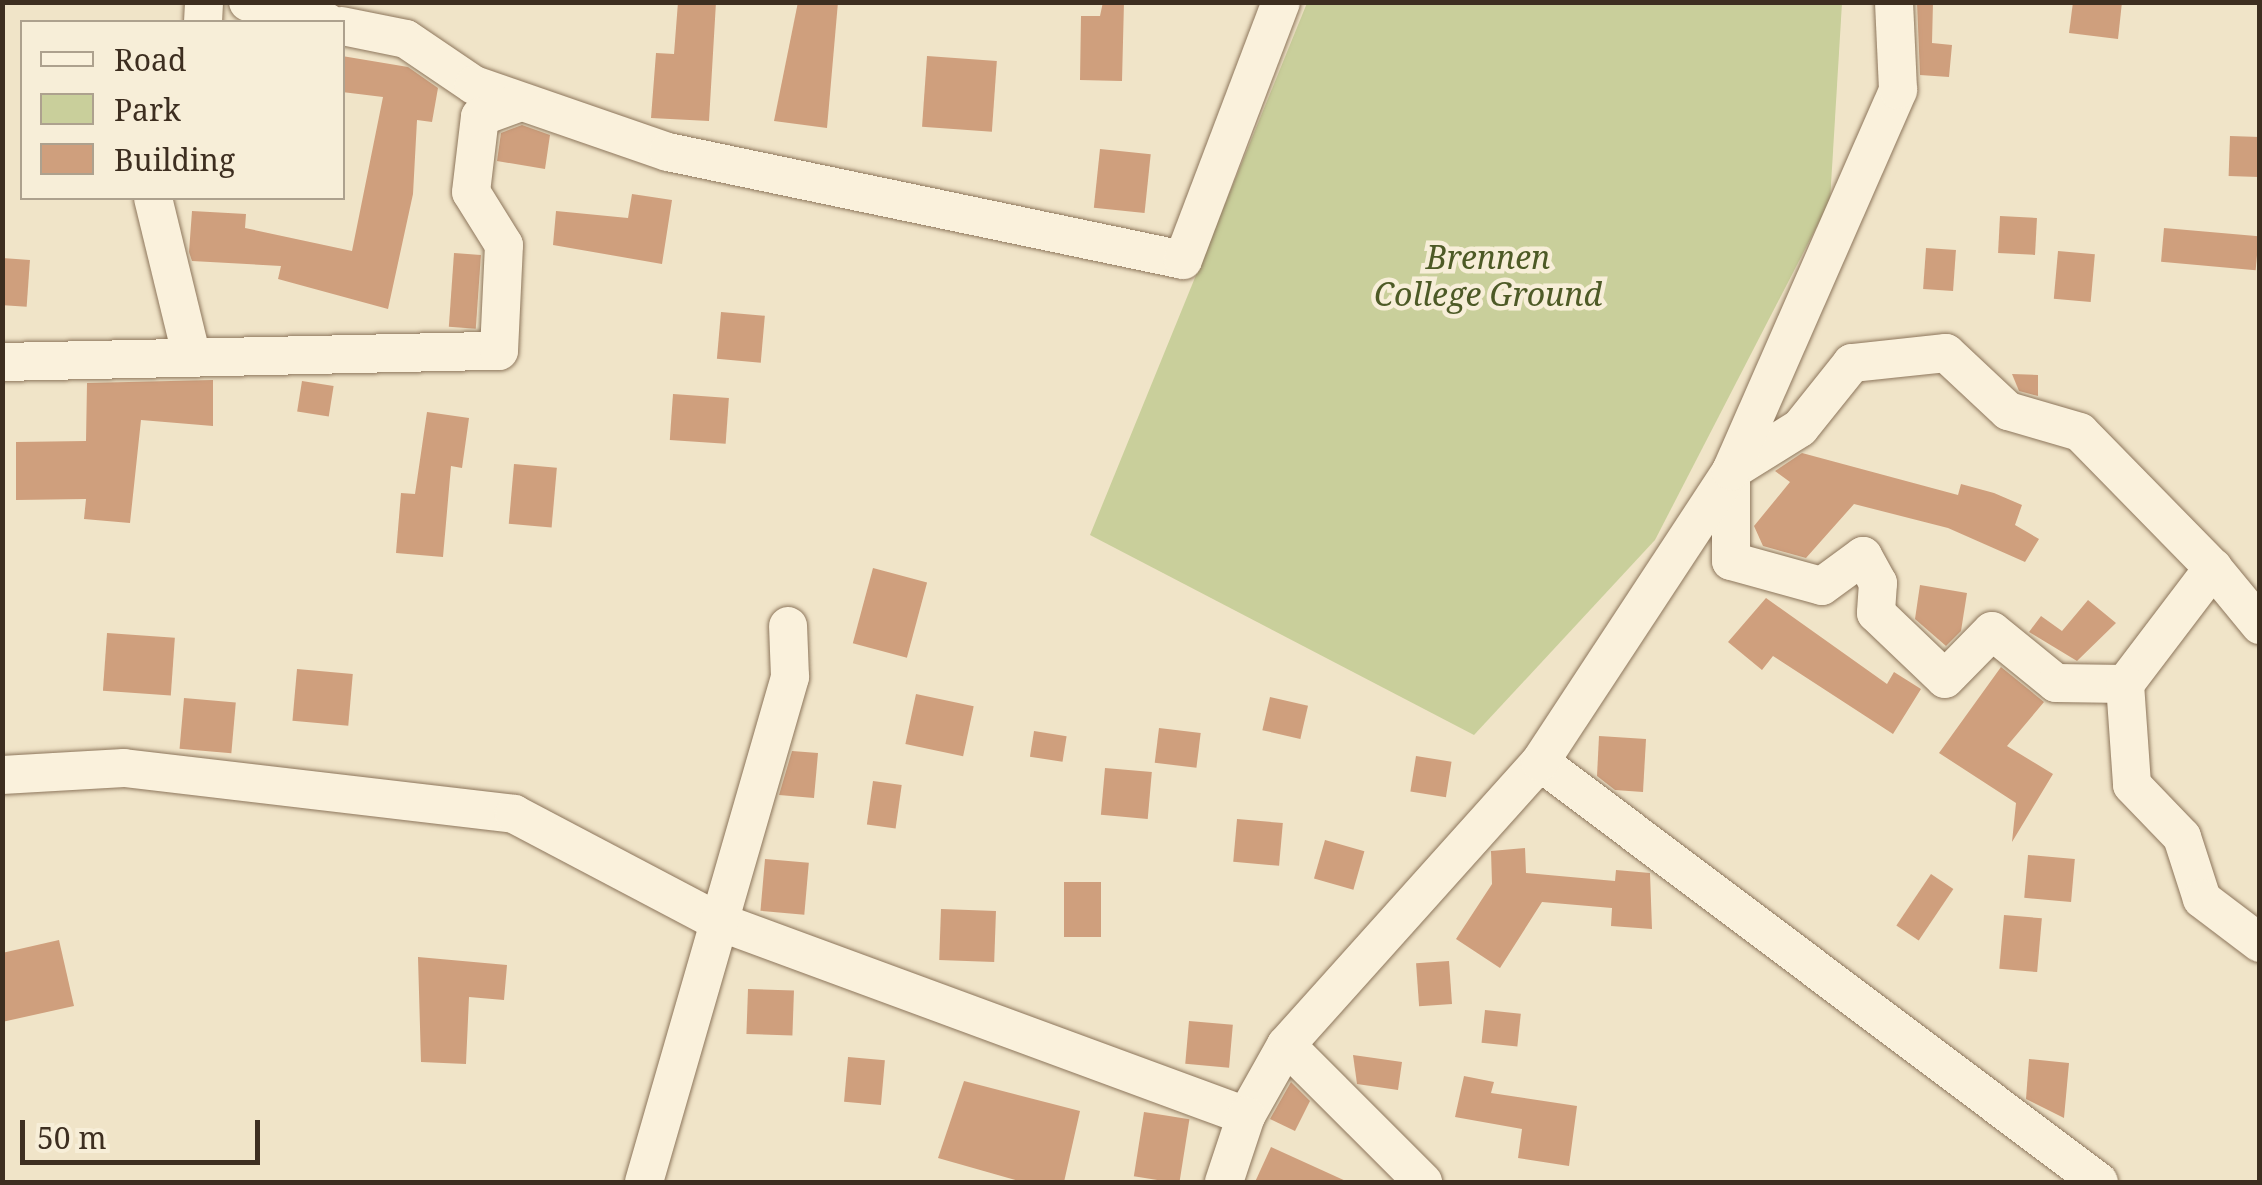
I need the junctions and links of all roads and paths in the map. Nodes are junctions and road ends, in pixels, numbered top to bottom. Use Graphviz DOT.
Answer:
graph roads {
  1 [pos="248,2"];
  2 [pos="1281,2"];
  3 [pos="1894,2"];
  4 [pos="319,20"];
  5 [pos="345,27"];
  6 [pos="518,102"];
  7 [pos="153,200"];
  8 [pos="191,354"];
  9 [pos="2,362"];
  10 [pos="1730,471"];
  11 [pos="2213,568"];
  12 [pos="2260,625"];
  13 [pos="788,626"];
  14 [pos="2125,684"];
  15 [pos="1540,762"];
  16 [pos="2,775"];
  17 [pos="717,922"];
  18 [pos="2260,943"];
  19 [pos="1286,1044"];
  20 [pos="1246,1116"];
  21 [pos="644,1182"];
  22 [pos="1224,1182"];
  23 [pos="1423,1182"];
  24 [pos="2099,1182"];
  1 -- 4 [label="street"];
  2 -- 6 [label="street"];
  3 -- 10 [label="street"];
  5 -- 6 [label="street"];
  6 -- 8 [label="street"];
  7 -- 8 [label="street"];
  8 -- 9 [label="street"];
  10 -- 11 [label="street"];
  10 -- 14 [label="street"];
  10 -- 15 [label="street"];
  11 -- 12 [label="street"];
  11 -- 14 [label="street"];
  13 -- 17 [label="street"];
  14 -- 18 [label="street"];
  15 -- 19 [label="street"];
  15 -- 24 [label="street"];
  16 -- 17 [label="street"];
  17 -- 20 [label="street"];
  17 -- 21 [label="street"];
  19 -- 20 [label="street"];
  19 -- 23 [label="street"];
  20 -- 22 [label="street"];
}
